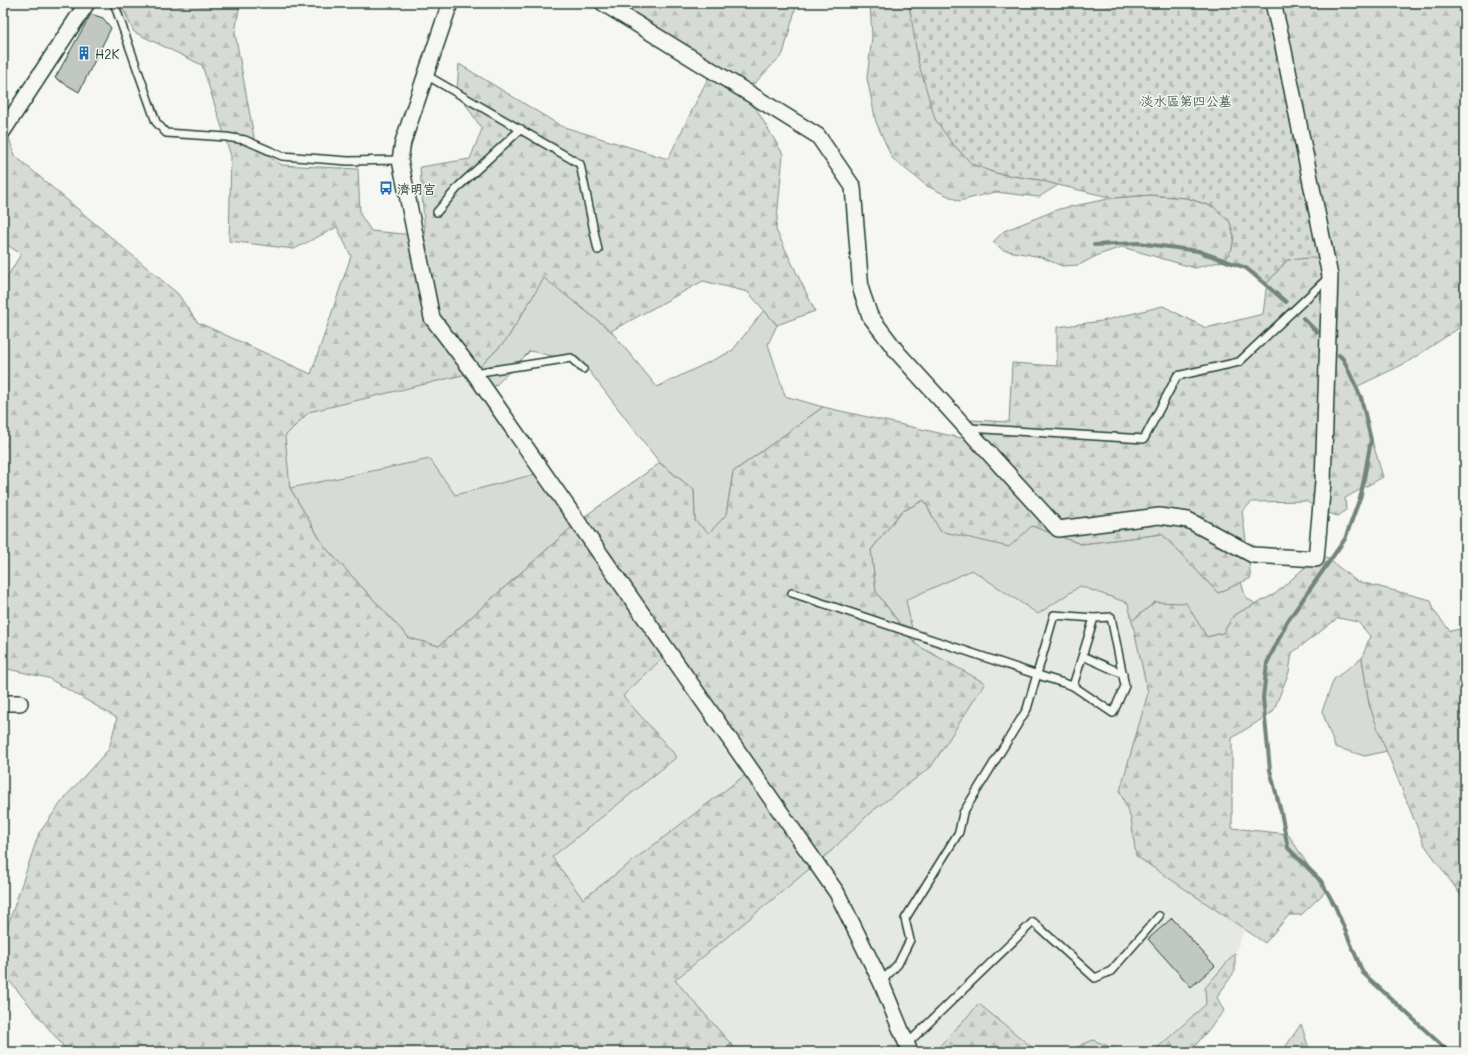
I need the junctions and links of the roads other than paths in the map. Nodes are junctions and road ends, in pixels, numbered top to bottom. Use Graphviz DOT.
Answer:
graph roads {
  1 [pos="88,3"];
  2 [pos="114,3"];
  3 [pos="450,3"];
  4 [pos="603,3"];
  5 [pos="1273,3"];
  6 [pos="426,75"];
  7 [pos="521,129"];
  8 [pos="3,131"];
  9 [pos="400,160"];
  10 [pos="437,212"];
  11 [pos="598,250"];
  12 [pos="1330,276"];
  13 [pos="583,369"];
  14 [pos="474,373"];
  15 [pos="967,428"];
  16 [pos="792,593"];
  17 [pos="1094,618"];
  18 [pos="1082,656"];
  19 [pos="1123,674"];
  20 [pos="1038,675"];
  21 [pos="1073,686"];
  22 [pos="3,703"];
  23 [pos="20,703"];
  24 [pos="1159,916"];
  25 [pos="881,982"];
  26 [pos="909,1048"];
  1 -- 8 [label="street"];
  2 -- 9 [label="lane"];
  3 -- 6 [label="street"];
  4 -- 15 [label="street"];
  5 -- 12 [label="street"];
  6 -- 7 [label="lane"];
  6 -- 9 [label="street"];
  7 -- 10 [label="lane"];
  7 -- 11 [label="lane"];
  9 -- 14 [label="street"];
  12 -- 15 [label="lane"];
  12 -- 15 [label="street"];
  13 -- 14 [label="lane"];
  14 -- 25 [label="street"];
  16 -- 20 [label="lane"];
  17 -- 18 [label="lane"];
  17 -- 19 [label="lane"];
  17 -- 20 [label="lane"];
  18 -- 19 [label="lane"];
  18 -- 21 [label="lane"];
  19 -- 21 [label="lane"];
  20 -- 21 [label="lane"];
  20 -- 25 [label="lane"];
  22 -- 23 [label="street"];
  24 -- 26 [label="lane"];
  25 -- 26 [label="street"];
}
